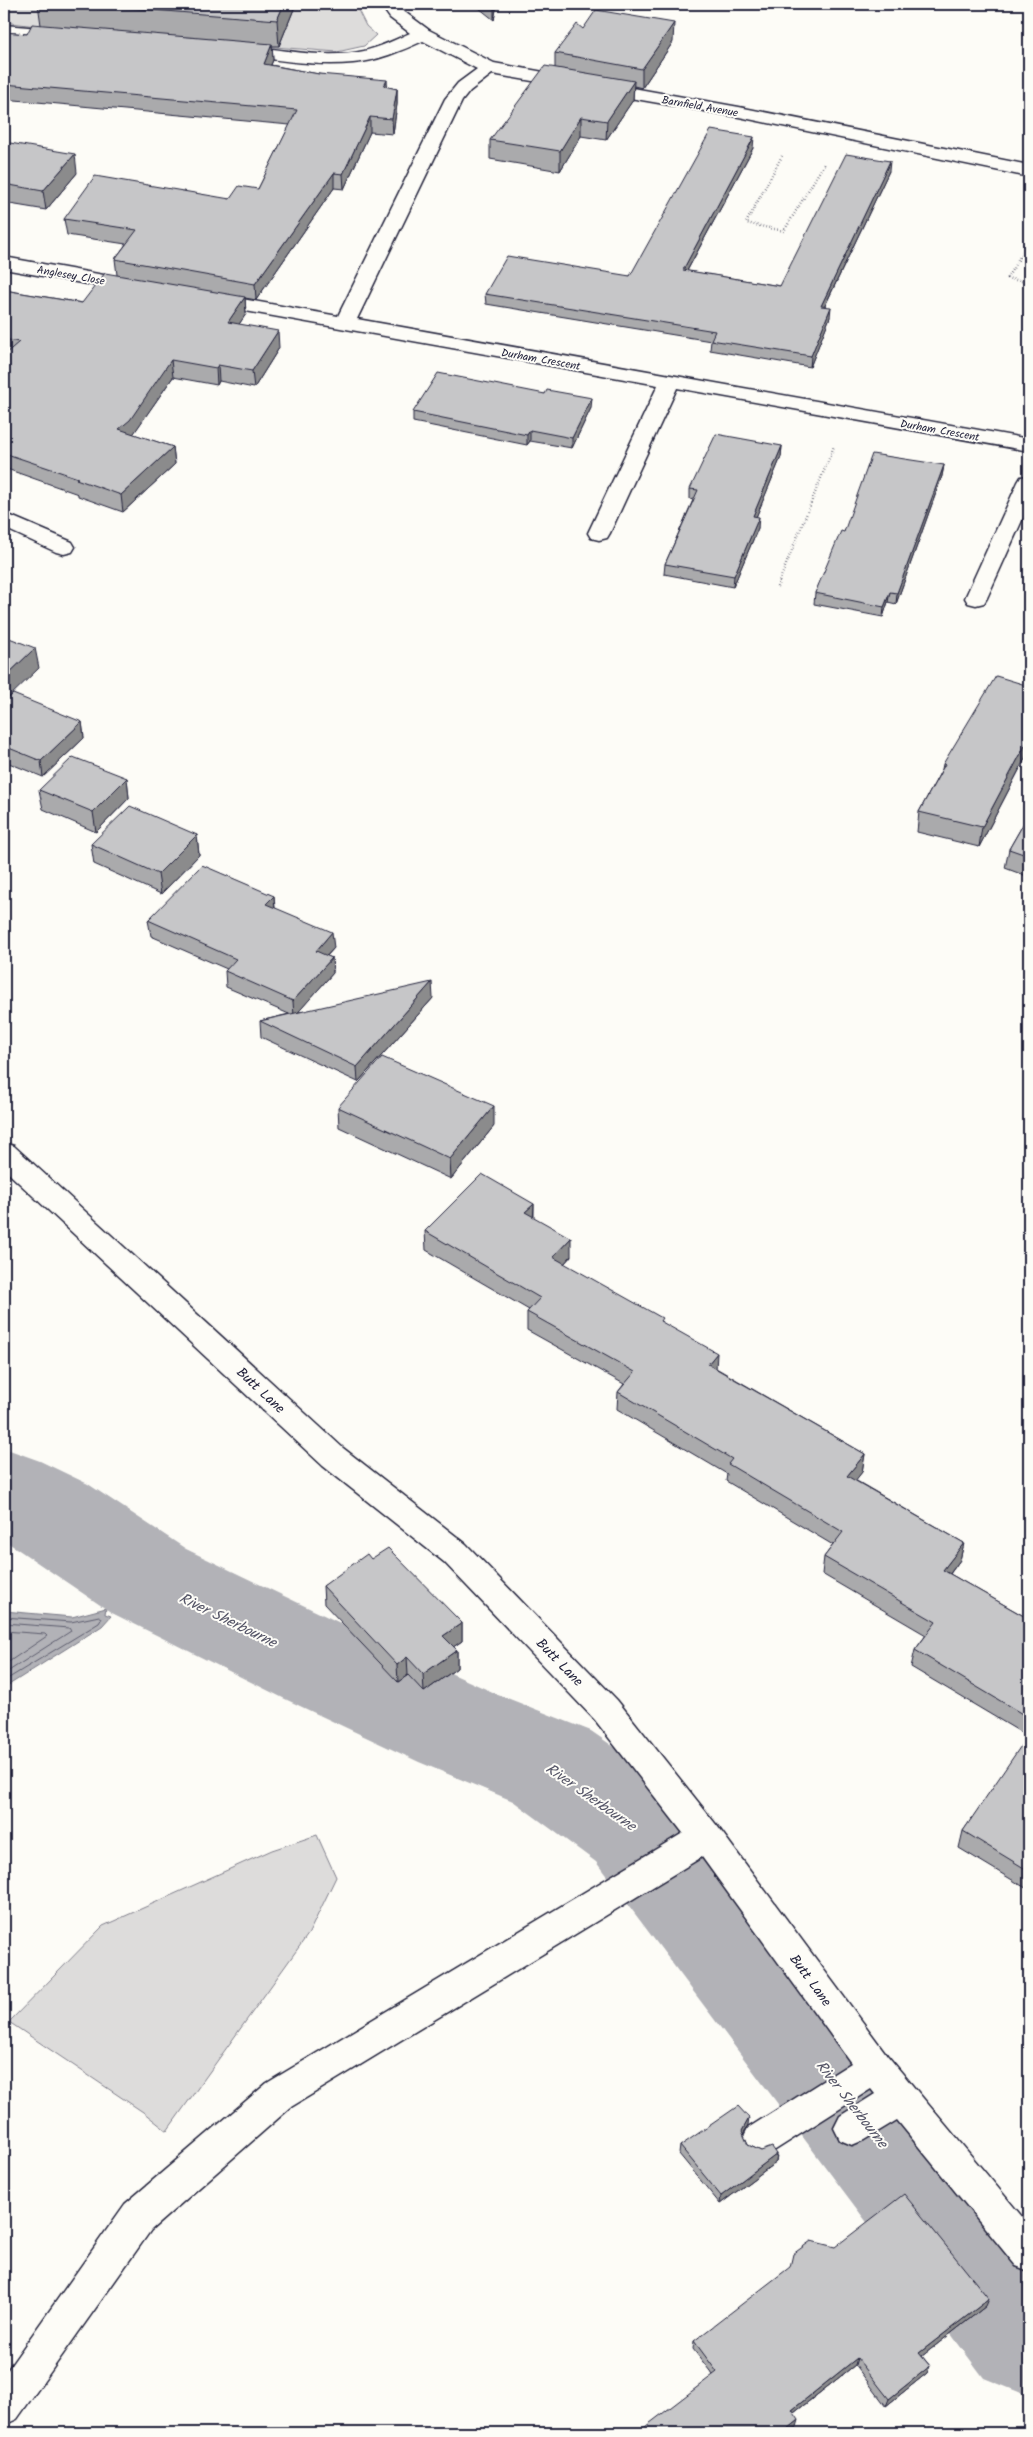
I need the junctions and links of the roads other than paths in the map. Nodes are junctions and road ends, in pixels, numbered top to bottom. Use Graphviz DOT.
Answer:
graph roads {
  1 [pos="389,4"];
  2 [pos="4,30"];
  3 [pos="424,34"];
  4 [pos="82,37"];
  5 [pos="218,48"];
  6 [pos="489,68"];
  7 [pos="1029,171"];
  8 [pos="4,263"];
  9 [pos="160,291"];
  10 [pos="189,296"];
  11 [pos="345,323"];
  12 [pos="670,382"];
  13 [pos="1029,446"];
  14 [pos="1029,482"];
  15 [pos="8,528"];
  16 [pos="598,533"];
  17 [pos="64,546"];
  18 [pos="976,598"];
  19 [pos="4,1153"];
  20 [pos="694,1845"];
  21 [pos="849,2083"];
  22 [pos="760,2140"];
  23 [pos="1029,2253"];
  24 [pos="4,2406"];
  1 -- 3 [label="street, Barnfield Avenue"];
  2 -- 4 [label="street"];
  3 -- 5 [label="street"];
  3 -- 6 [label="street, Barnfield Avenue"];
  6 -- 7 [label="street, Barnfield Avenue"];
  6 -- 11 [label="street"];
  8 -- 9 [label="street, Anglesey Close"];
  10 -- 11 [label="street"];
  11 -- 12 [label="street, Durham Crescent"];
  12 -- 13 [label="street, Durham Crescent"];
  12 -- 16 [label="street"];
  14 -- 18 [label="street"];
  15 -- 17 [label="street"];
  19 -- 20 [label="street, Butt Lane"];
  20 -- 21 [label="street, Butt Lane"];
  20 -- 24 [label="street"];
  21 -- 22 [label="street"];
  21 -- 23 [label="street, Butt Lane"];
}
